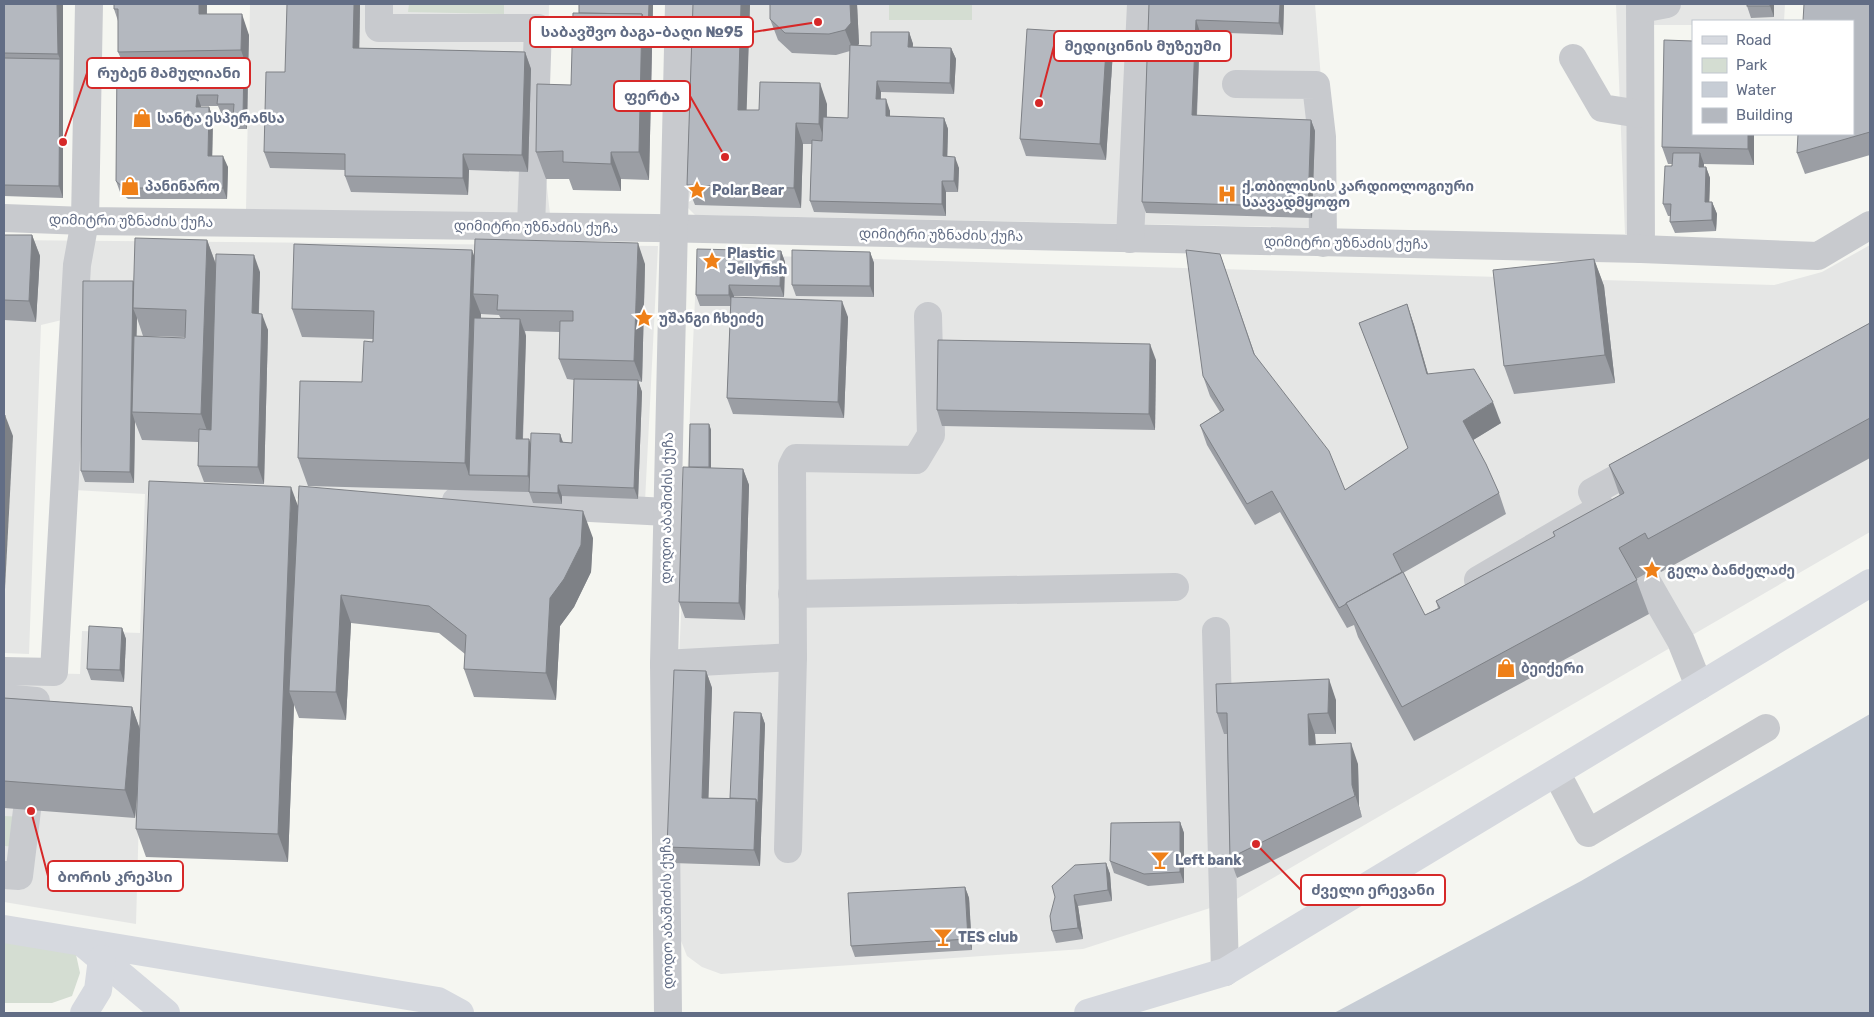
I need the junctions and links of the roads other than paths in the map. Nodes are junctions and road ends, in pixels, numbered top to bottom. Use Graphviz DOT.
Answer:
graph roads {
  1 [pos="90,4"];
  2 [pos="379,4"];
  3 [pos="679,4"];
  4 [pos="1141,4"];
  5 [pos="1667,4"];
  6 [pos="1640,6"];
  7 [pos="1573,58"];
  8 [pos="1236,84"];
  9 [pos="1640,114"];
  10 [pos="4,218"];
  11 [pos="85,222"];
  12 [pos="1870,225"];
  13 [pos="532,227"];
  14 [pos="674,229"];
  15 [pos="1130,239"];
  16 [pos="1323,243"];
  17 [pos="1641,250"];
  18 [pos="928,316"];
  19 [pos="1670,449"];
  20 [pos="430,500"];
  21 [pos="667,512"];
  22 [pos="1644,575"];
  23 [pos="1870,583"];
  24 [pos="1468,586"];
  25 [pos="1175,587"];
  26 [pos="792,594"];
  27 [pos="1216,631"];
  28 [pos="793,657"];
  29 [pos="664,664"];
  30 [pos="4,671"];
  31 [pos="1699,686"];
  32 [pos="4,698"];
  33 [pos="34,727"];
  34 [pos="1766,728"];
  35 [pos="1557,774"];
  36 [pos="27,810"];
  37 [pos="788,849"];
  38 [pos="4,875"];
  39 [pos="4,929"];
  40 [pos="92,951"];
  41 [pos="1225,972"];
  42 [pos="84,1013"];
  43 [pos="166,1013"];
  44 [pos="460,1013"];
  45 [pos="668,1013"];
  46 [pos="1088,1013"];
  1 -- 11 [label="street"];
  2 -- 13 [label="street"];
  3 -- 14 [label="street, დოდო აბაშიძის ქუჩა"];
  4 -- 15 [label="street"];
  5 -- 6 [label="street"];
  6 -- 9 [label="street"];
  7 -- 9 [label="street"];
  8 -- 16 [label="street"];
  9 -- 17 [label="street"];
  10 -- 11 [label="street, დიმიტრი უზნაძის ქუჩა"];
  11 -- 13 [label="street, დიმიტრი უზნაძის ქუჩა"];
  11 -- 30 [label="street"];
  12 -- 17 [label="street, დიმიტრი უზნაძის ქუჩა"];
  13 -- 14 [label="street, დიმიტრი უზნაძის ქუჩა"];
  14 -- 15 [label="street, დიმიტრი უზნაძის ქუჩა"];
  14 -- 21 [label="street, დოდო აბაშიძის ქუჩა"];
  15 -- 16 [label="street, დიმიტრი უზნაძის ქუჩა"];
  16 -- 17 [label="street, დიმიტრი უზნაძის ქუჩა"];
  18 -- 26 [label="street"];
  19 -- 24 [label="street"];
  20 -- 21 [label="street"];
  21 -- 29 [label="street, დოდო აბაშიძის ქუჩა"];
  22 -- 31 [label="street"];
  23 -- 31 [label="main road"];
  25 -- 26 [label="street"];
  26 -- 28 [label="street"];
  27 -- 41 [label="street"];
  28 -- 29 [label="street"];
  28 -- 37 [label="street"];
  29 -- 45 [label="street, დოდო აბაშიძის ქუჩა"];
  31 -- 35 [label="main road"];
  32 -- 33 [label="street"];
  34 -- 35 [label="street"];
  35 -- 41 [label="main road"];
  36 -- 38 [label="street"];
  39 -- 40 [label="main road"];
  40 -- 42 [label="main road"];
  40 -- 43 [label="main road"];
  40 -- 44 [label="main road"];
  41 -- 46 [label="main road"];
}
